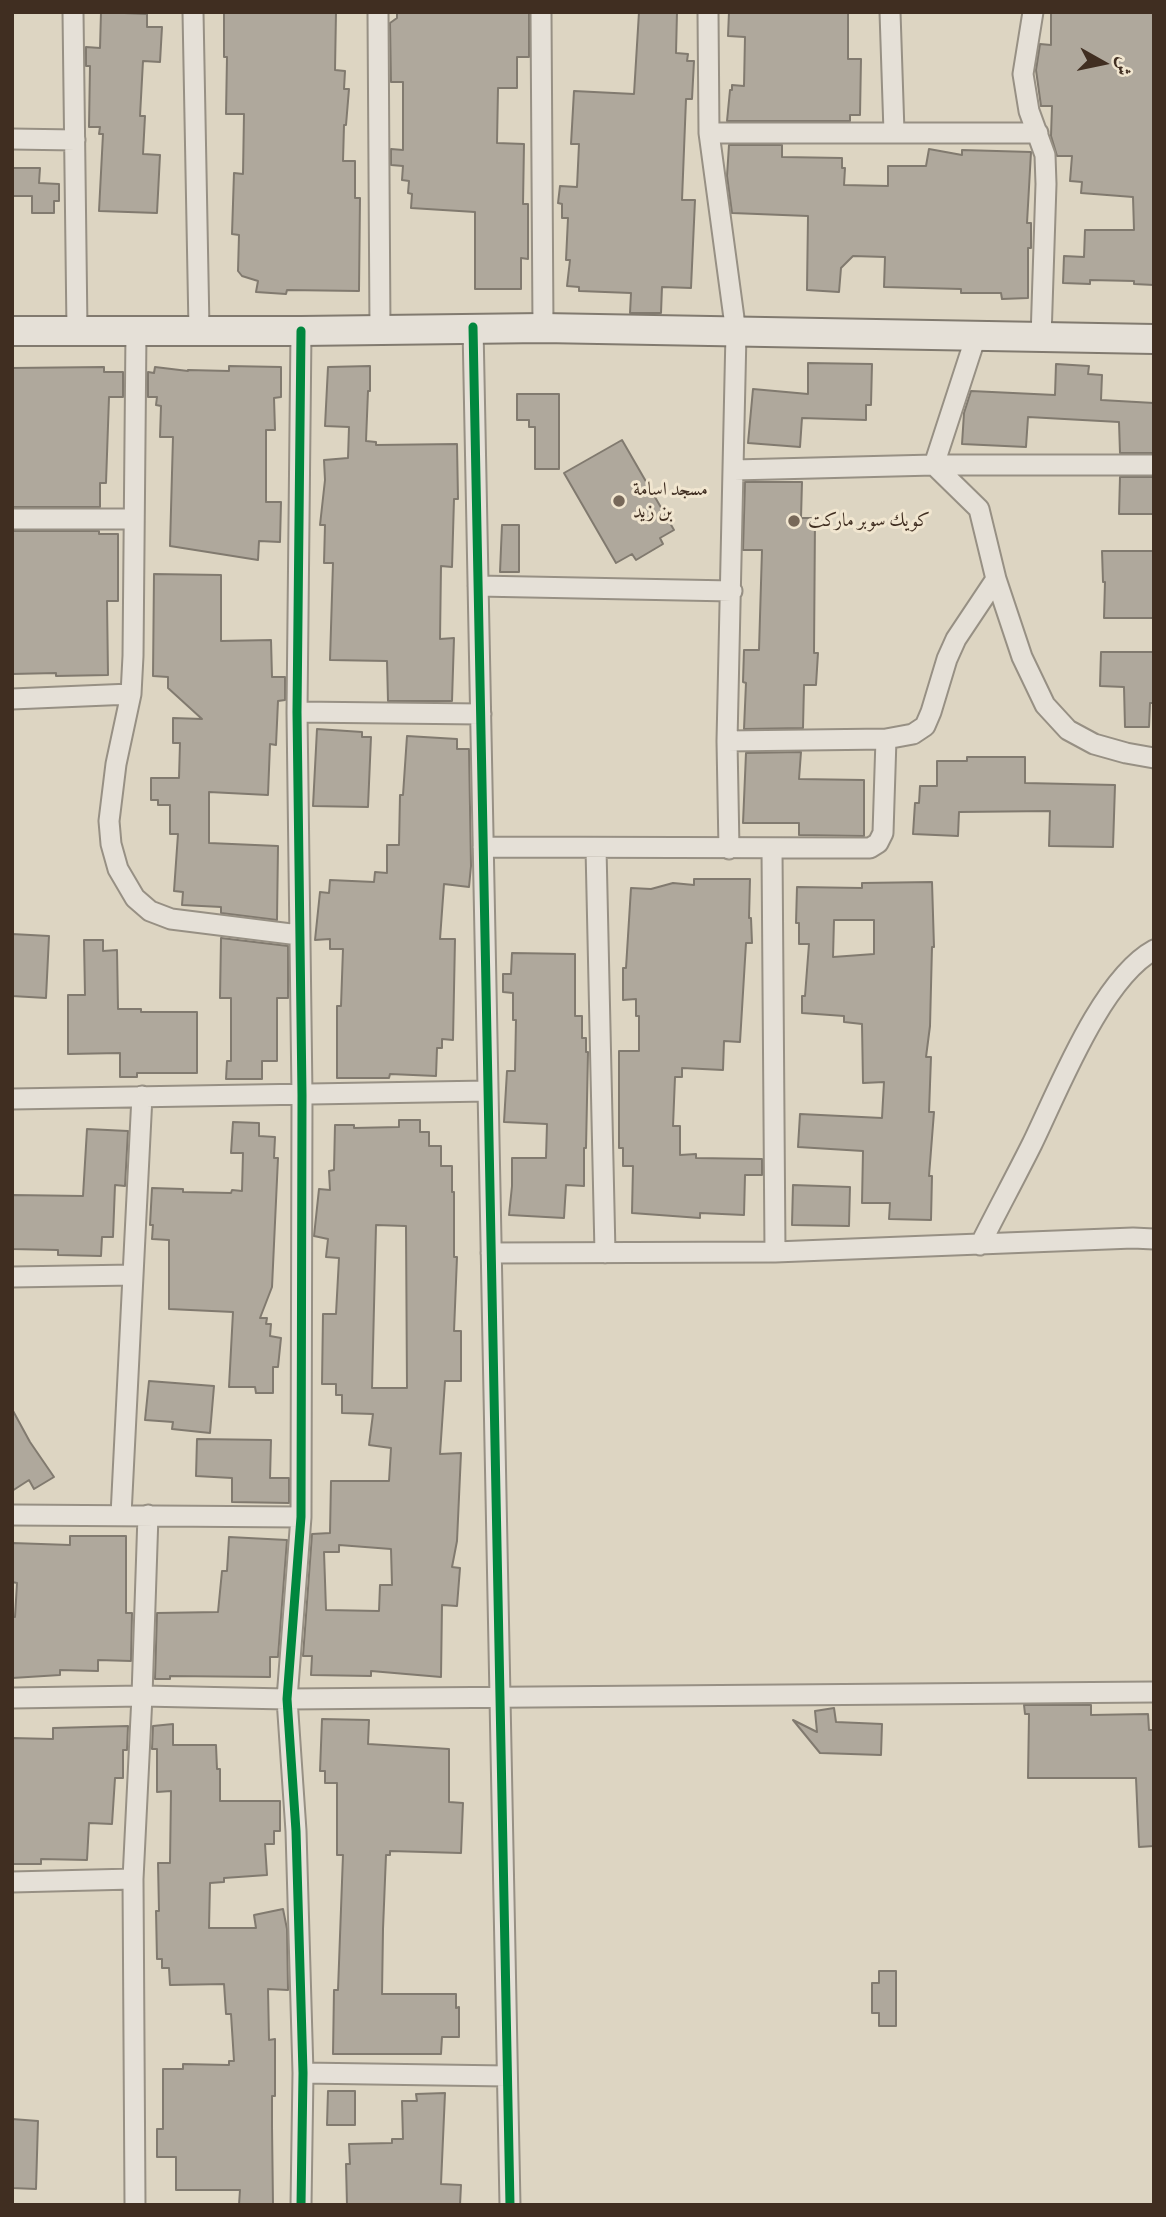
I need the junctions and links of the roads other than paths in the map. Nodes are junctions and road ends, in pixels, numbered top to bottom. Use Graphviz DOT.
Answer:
graph roads {
  1 [pos="73,12"];
  2 [pos="193,12"];
  3 [pos="378,12"];
  4 [pos="541,12"];
  5 [pos="708,12"];
  6 [pos="890,12"];
  7 [pos="1033,12"];
  8 [pos="894,132"];
  9 [pos="709,133"];
  10 [pos="1038,133"];
  11 [pos="12,139"];
  12 [pos="75,140"];
  13 [pos="473,327"];
  14 [pos="543,328"];
  15 [pos="199,329"];
  16 [pos="77,330"];
  17 [pos="380,330"];
  18 [pos="12,331"];
  19 [pos="136,331"];
  20 [pos="301,331"];
  21 [pos="736,333"];
  22 [pos="976,336"];
  23 [pos="1041,338"];
  24 [pos="1154,339"];
  25 [pos="934,465"];
  26 [pos="1154,465"];
  27 [pos="734,470"];
  28 [pos="12,519"];
  29 [pos="134,519"];
  30 [pos="996,579"];
  31 [pos="478,586"];
  32 [pos="732,591"];
  33 [pos="131,694"];
  34 [pos="12,699"];
  35 [pos="297,712"];
  36 [pos="481,714"];
  37 [pos="886,739"];
  38 [pos="727,741"];
  39 [pos="1154,758"];
  40 [pos="483,847"];
  41 [pos="596,848"];
  42 [pos="729,849"];
  43 [pos="772,849"];
  44 [pos="299,934"];
  45 [pos="1154,950"];
  46 [pos="488,1091"];
  47 [pos="302,1095"];
  48 [pos="142,1096"];
  49 [pos="12,1099"];
  50 [pos="1154,1239"];
  51 [pos="980,1245"];
  52 [pos="605,1252"];
  53 [pos="775,1252"];
  54 [pos="491,1253"];
  55 [pos="133,1275"];
  56 [pos="12,1277"];
  57 [pos="12,1515"];
  58 [pos="121,1515"];
  59 [pos="148,1515"];
  60 [pos="301,1517"];
  61 [pos="1154,1692"];
  62 [pos="142,1696"];
  63 [pos="12,1698"];
  64 [pos="500,1698"];
  65 [pos="287,1699"];
  66 [pos="133,1879"];
  67 [pos="12,1882"];
  68 [pos="303,2073"];
  69 [pos="507,2076"];
  70 [pos="135,2205"];
  71 [pos="300,2205"];
  72 [pos="510,2205"];
  1 -- 12 [label="street"];
  2 -- 15 [label="street"];
  3 -- 17 [label="street"];
  4 -- 14 [label="street"];
  5 -- 9 [label="street"];
  6 -- 8 [label="street"];
  7 -- 10 [label="street"];
  8 -- 9 [label="street"];
  8 -- 10 [label="street"];
  9 -- 21 [label="street"];
  10 -- 23 [label="street"];
  11 -- 12 [label="street"];
  12 -- 16 [label="street"];
  13 -- 14 [label="street"];
  13 -- 17 [label="street"];
  13 -- 31 [label="street"];
  14 -- 21 [label="street"];
  15 -- 19 [label="street"];
  15 -- 20 [label="street"];
  16 -- 18 [label="street"];
  16 -- 19 [label="street"];
  17 -- 20 [label="street"];
  19 -- 29 [label="street"];
  20 -- 35 [label="street"];
  21 -- 22 [label="street"];
  21 -- 27 [label="street"];
  22 -- 23 [label="street"];
  22 -- 25 [label="street"];
  23 -- 24 [label="street"];
  25 -- 26 [label="street"];
  25 -- 27 [label="street"];
  25 -- 30 [label="street"];
  27 -- 32 [label="street"];
  28 -- 29 [label="street"];
  29 -- 33 [label="street"];
  30 -- 37 [label="street"];
  30 -- 39 [label="street"];
  31 -- 32 [label="street"];
  31 -- 36 [label="street"];
  32 -- 38 [label="street"];
  33 -- 34 [label="street"];
  33 -- 44 [label="street"];
  35 -- 36 [label="street"];
  35 -- 44 [label="street"];
  36 -- 40 [label="street"];
  37 -- 38 [label="street"];
  37 -- 43 [label="street"];
  38 -- 42 [label="street"];
  40 -- 41 [label="street"];
  40 -- 46 [label="street"];
  41 -- 42 [label="street"];
  41 -- 52 [label="street"];
  42 -- 43 [label="street"];
  43 -- 53 [label="street"];
  44 -- 47 [label="street"];
  45 -- 51 [label="street"];
  46 -- 47 [label="street"];
  46 -- 54 [label="street"];
  47 -- 48 [label="street"];
  47 -- 60 [label="street"];
  48 -- 49 [label="street"];
  48 -- 55 [label="street"];
  50 -- 51 [label="street"];
  51 -- 53 [label="street"];
  52 -- 53 [label="street"];
  52 -- 54 [label="street"];
  54 -- 64 [label="street"];
  55 -- 56 [label="street"];
  55 -- 58 [label="street"];
  57 -- 58 [label="street"];
  58 -- 59 [label="street"];
  59 -- 60 [label="street"];
  59 -- 62 [label="street"];
  60 -- 65 [label="street"];
  61 -- 64 [label="street"];
  62 -- 63 [label="street"];
  62 -- 65 [label="street"];
  62 -- 66 [label="street"];
  64 -- 65 [label="street"];
  64 -- 69 [label="street"];
  65 -- 68 [label="street"];
  66 -- 67 [label="street"];
  66 -- 70 [label="street"];
  68 -- 69 [label="street"];
  68 -- 71 [label="street"];
  69 -- 72 [label="street"];
}
